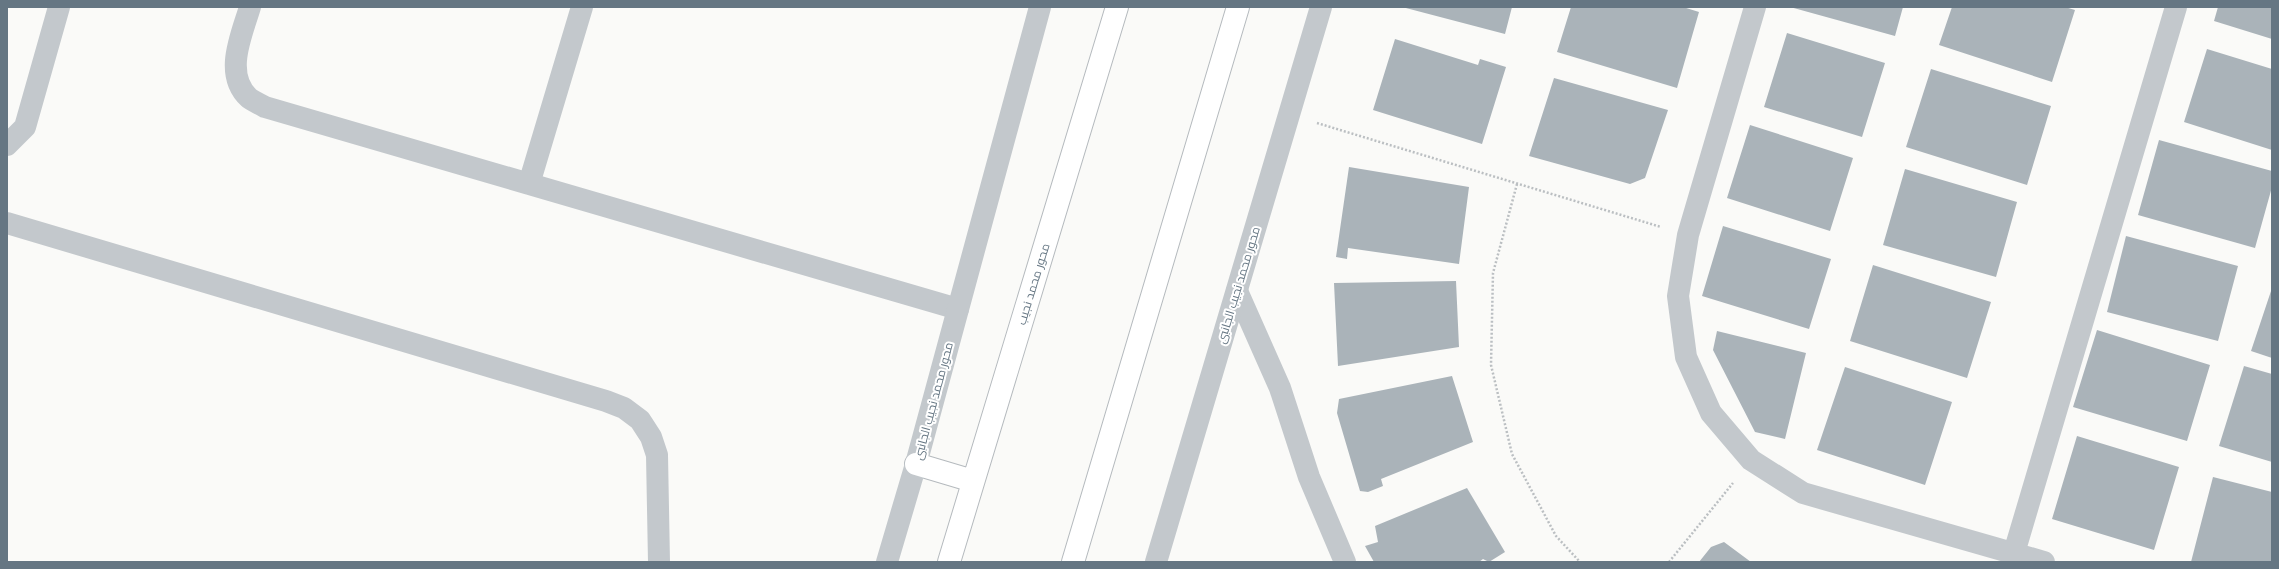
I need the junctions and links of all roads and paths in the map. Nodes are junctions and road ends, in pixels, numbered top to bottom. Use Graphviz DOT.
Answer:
graph roads {
  1 [pos="59,7"];
  2 [pos="250,7"];
  3 [pos="582,7"];
  4 [pos="1040,7"];
  5 [pos="1117,7"];
  6 [pos="1238,7"];
  7 [pos="1321,7"];
  8 [pos="1755,7"];
  9 [pos="2176,7"];
  10 [pos="1289,115"];
  11 [pos="7,145"];
  12 [pos="529,184"];
  13 [pos="1517,184"];
  14 [pos="7,223"];
  15 [pos="1688,235"];
  16 [pos="1237,291"];
  17 [pos="958,309"];
  18 [pos="1751,460"];
  19 [pos="916,464"];
  20 [pos="973,481"];
  21 [pos="2014,553"];
  22 [pos="659,562"];
  23 [pos="887,562"];
  24 [pos="950,562"];
  25 [pos="1074,562"];
  26 [pos="1156,562"];
  27 [pos="1345,562"];
  28 [pos="1580,562"];
  29 [pos="1669,562"];
  30 [pos="2044,562"];
  1 -- 11 [label="street"];
  2 -- 12 [label="street"];
  3 -- 12 [label="street"];
  4 -- 17 [label="street, محور محمد نجيب الجانبى"];
  5 -- 20 [label="main road, محور محمد نجيب"];
  6 -- 25 [label="main road"];
  7 -- 10 [label="street, محور محمد نجيب الجانبى"];
  8 -- 15 [label="street"];
  9 -- 21 [label="street"];
  10 -- 13 [label="path"];
  10 -- 16 [label="street, محور محمد نجيب الجانبى"];
  12 -- 17 [label="street"];
  13 -- 15 [label="path"];
  13 -- 28 [label="path"];
  14 -- 22 [label="street"];
  15 -- 18 [label="street"];
  16 -- 26 [label="street, محور محمد نجيب الجانبى"];
  16 -- 27 [label="street"];
  17 -- 19 [label="street, محور محمد نجيب الجانبى"];
  18 -- 21 [label="street"];
  18 -- 29 [label="path"];
  19 -- 20 [label="main road"];
  19 -- 23 [label="street, محور محمد نجيب الجانبى"];
  20 -- 24 [label="main road, محور محمد نجيب"];
  21 -- 30 [label="street"];
}
